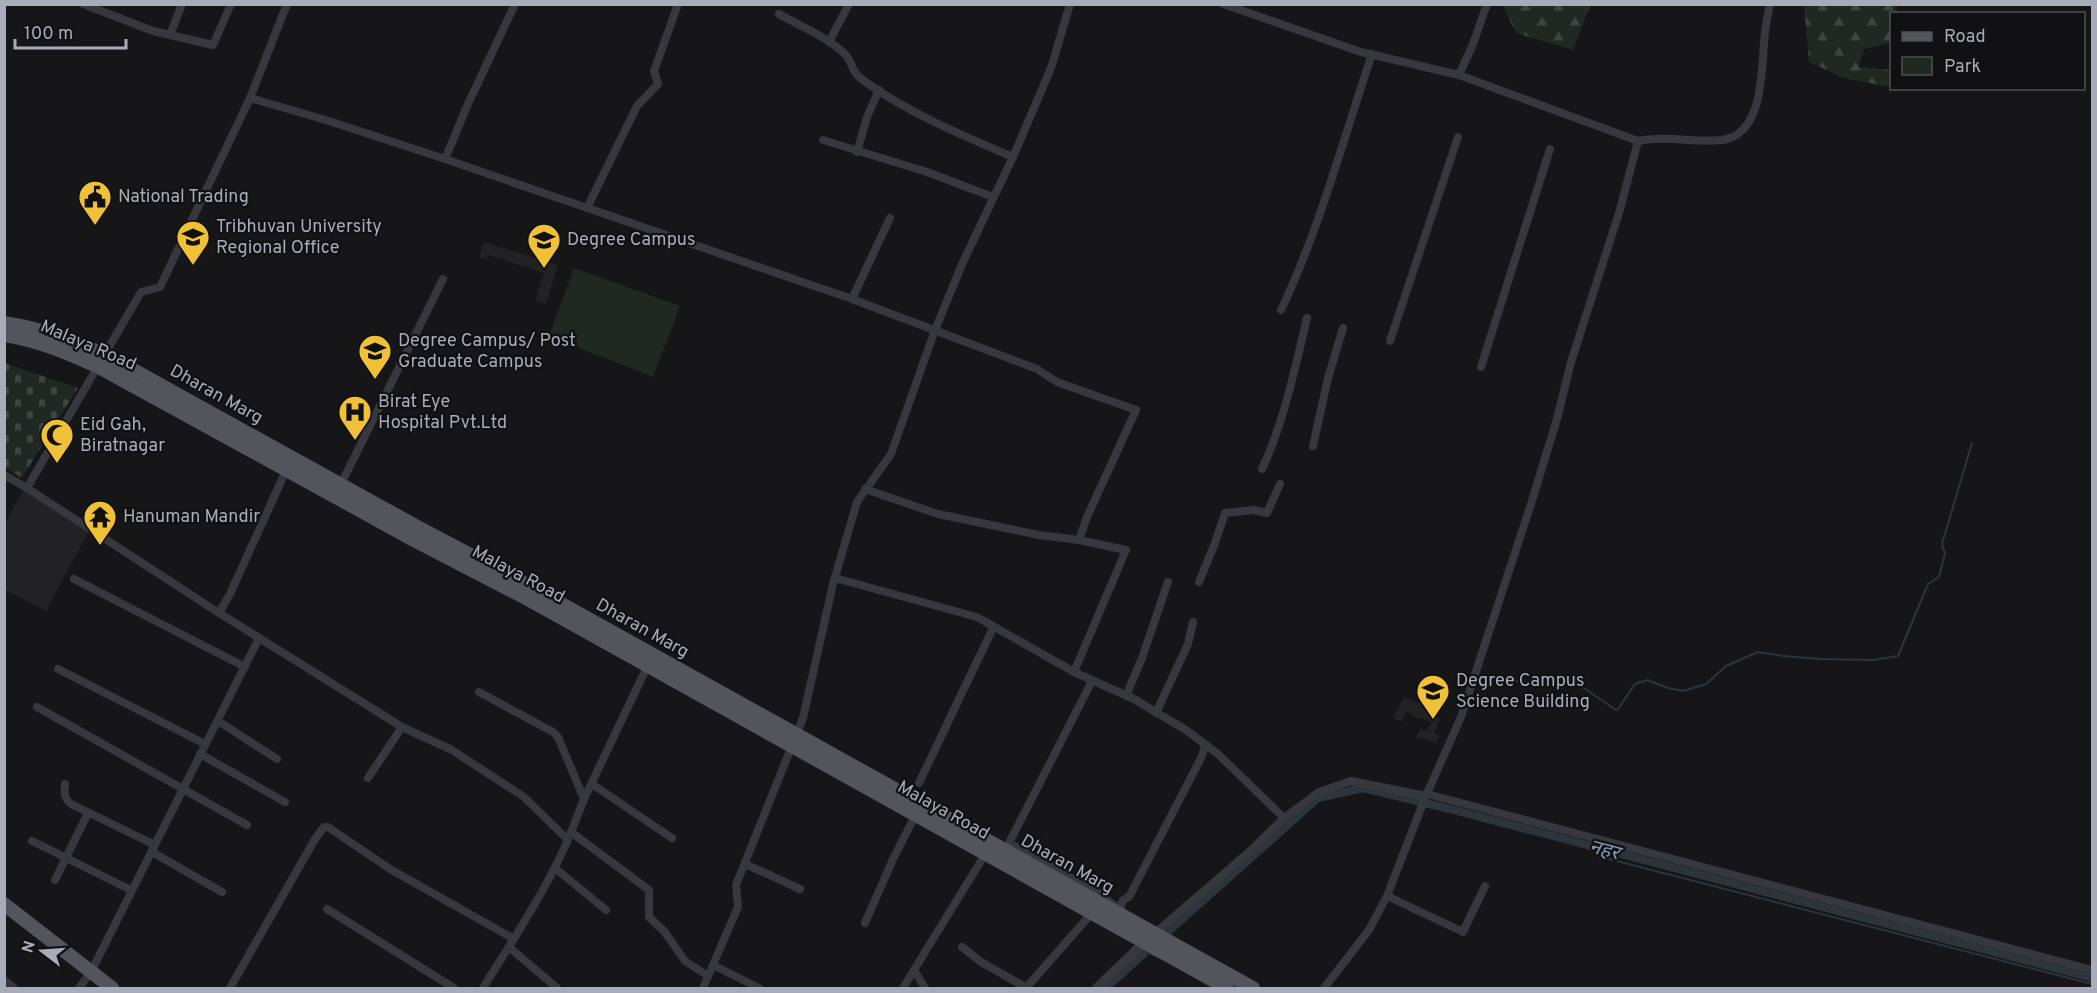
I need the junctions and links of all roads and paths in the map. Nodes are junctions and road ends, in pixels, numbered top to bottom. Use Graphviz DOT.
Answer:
graph roads {
  1 [pos="83,4"];
  2 [pos="182,4"];
  3 [pos="231,4"];
  4 [pos="287,4"];
  5 [pos="515,4"];
  6 [pos="678,4"];
  7 [pos="849,4"];
  8 [pos="1070,4"];
  9 [pos="1223,4"];
  10 [pos="1486,4"];
  11 [pos="1770,4"];
  12 [pos="778,14"];
  13 [pos="170,35"];
  14 [pos="829,42"];
  15 [pos="1372,54"];
  16 [pos="1459,75"];
  17 [pos="879,90"];
  18 [pos="250,98"];
  19 [pos="1458,137"];
  20 [pos="823,140"];
  21 [pos="1638,141"];
  22 [pos="1551,149"];
  23 [pos="858,152"];
  24 [pos="1013,157"];
  25 [pos="445,159"];
  26 [pos="993,197"];
  27 [pos="587,208"];
  28 [pos="890,218"];
  29 [pos="442,279"];
  30 [pos="852,298"];
  31 [pos="1281,310"];
  32 [pos="1307,318"];
  33 [pos="4,323"];
  34 [pos="1343,328"];
  35 [pos="935,330"];
  36 [pos="4,336"];
  37 [pos="1390,341"];
  38 [pos="102,361"];
  39 [pos="1481,366"];
  40 [pos="1313,446"];
  41 [pos="289,463"];
  42 [pos="1262,469"];
  43 [pos="4,475"];
  44 [pos="340,484"];
  45 [pos="1281,484"];
  46 [pos="27,488"];
  47 [pos="865,489"];
  48 [pos="1079,540"];
  49 [pos="835,578"];
  50 [pos="74,579"];
  51 [pos="1168,582"];
  52 [pos="1199,582"];
  53 [pos="219,614"];
  54 [pos="1193,622"];
  55 [pos="993,628"];
  56 [pos="259,638"];
  57 [pos="627,648"];
  58 [pos="245,667"];
  59 [pos="647,667"];
  60 [pos="58,669"];
  61 [pos="1074,672"];
  62 [pos="1092,681"];
  63 [pos="479,692"];
  64 [pos="1126,696"];
  65 [pos="37,707"];
  66 [pos="1156,713"];
  67 [pos="218,721"];
  68 [pos="402,727"];
  69 [pos="793,741"];
  70 [pos="205,744"];
  71 [pos="1205,745"];
  72 [pos="200,754"];
  73 [pos="278,759"];
  74 [pos="368,778"];
  75 [pos="919,783"];
  76 [pos="65,784"];
  77 [pos="592,784"];
  78 [pos="183,789"];
  79 [pos="1425,799"];
  80 [pos="584,800"];
  81 [pos="285,802"];
  82 [pos="88,813"];
  83 [pos="915,816"];
  84 [pos="1284,818"];
  85 [pos="248,825"];
  86 [pos="569,836"];
  87 [pos="672,838"];
  88 [pos="32,841"];
  89 [pos="154,848"];
  90 [pos="988,849"];
  91 [pos="65,858"];
  92 [pos="745,864"];
  93 [pos="555,868"];
  94 [pos="55,880"];
  95 [pos="1485,886"];
  96 [pos="800,889"];
  97 [pos="131,890"];
  98 [pos="222,892"];
  99 [pos="1387,896"];
  100 [pos="4,904"];
  101 [pos="327,909"];
  102 [pos="606,910"];
  103 [pos="1091,914"];
  104 [pos="865,923"];
  105 [pos="1149,938"];
  106 [pos="514,939"];
  107 [pos="509,947"];
  108 [pos="962,947"];
  109 [pos="713,965"];
  110 [pos="914,970"];
  111 [pos="2092,970"];
  112 [pos="91,972"];
  113 [pos="708,976"];
  114 [pos="1206,983"];
  115 [pos="79,988"];
  116 [pos="112,988"];
  117 [pos="230,988"];
  118 [pos="454,988"];
  119 [pos="483,988"];
  120 [pos="557,988"];
  121 [pos="703,988"];
  122 [pos="759,988"];
  123 [pos="903,988"];
  124 [pos="925,988"];
  125 [pos="1027,988"];
  126 [pos="1097,988"];
  127 [pos="1227,988"];
  128 [pos="1253,988"];
  129 [pos="1324,988"];
  1 -- 13 [label="street"];
  2 -- 13 [label="street"];
  3 -- 13 [label="street"];
  4 -- 18 [label="street"];
  5 -- 25 [label="street"];
  6 -- 27 [label="street"];
  7 -- 14 [label="street"];
  8 -- 24 [label="street"];
  9 -- 15 [label="street"];
  10 -- 16 [label="street"];
  11 -- 21 [label="street"];
  12 -- 14 [label="street"];
  14 -- 17 [label="street"];
  15 -- 16 [label="street"];
  15 -- 31 [label="street"];
  16 -- 21 [label="street"];
  17 -- 23 [label="street"];
  17 -- 24 [label="street"];
  18 -- 25 [label="street"];
  18 -- 38 [label="street"];
  19 -- 37 [label="street"];
  20 -- 23 [label="street"];
  21 -- 79 [label="street"];
  22 -- 39 [label="street"];
  23 -- 26 [label="street"];
  24 -- 26 [label="street"];
  25 -- 27 [label="street"];
  26 -- 35 [label="street"];
  27 -- 30 [label="street"];
  28 -- 30 [label="street"];
  29 -- 44 [label="street"];
  30 -- 35 [label="street"];
  32 -- 42 [label="street"];
  33 -- 38 [label="main road, Dharan Marg"];
  34 -- 40 [label="street"];
  35 -- 47 [label="street"];
  35 -- 48 [label="street"];
  36 -- 38 [label="main road, Malaya Road"];
  38 -- 41 [label="main road, Dharan Marg"];
  38 -- 46 [label="street"];
  41 -- 44 [label="main road, Dharan Marg"];
  41 -- 53 [label="street"];
  41 -- 57 [label="main road, Malaya Road"];
  43 -- 46 [label="street"];
  44 -- 57 [label="main road, Dharan Marg"];
  45 -- 52 [label="street"];
  46 -- 53 [label="street"];
  47 -- 48 [label="street"];
  47 -- 49 [label="street"];
  48 -- 61 [label="street"];
  49 -- 55 [label="street"];
  49 -- 69 [label="street"];
  50 -- 58 [label="street"];
  51 -- 64 [label="street"];
  53 -- 56 [label="street"];
  54 -- 66 [label="street"];
  55 -- 61 [label="street"];
  55 -- 75 [label="street"];
  56 -- 58 [label="street"];
  56 -- 68 [label="street"];
  57 -- 59 [label="main road, Malaya Road"];
  57 -- 69 [label="main road, Dharan Marg"];
  58 -- 67 [label="street"];
  59 -- 69 [label="main road, Malaya Road"];
  59 -- 77 [label="street"];
  60 -- 70 [label="street"];
  61 -- 62 [label="street"];
  62 -- 64 [label="street"];
  62 -- 71 [label="street"];
  63 -- 80 [label="street"];
  64 -- 66 [label="street"];
  65 -- 78 [label="street"];
  66 -- 71 [label="street"];
  67 -- 70 [label="street"];
  67 -- 73 [label="street"];
  68 -- 74 [label="street"];
  68 -- 86 [label="street"];
  69 -- 83 [label="main road, Malaya Road"];
  69 -- 90 [label="main road, Dharan Marg"];
  69 -- 92 [label="street"];
  70 -- 72 [label="street"];
  71 -- 84 [label="street"];
  72 -- 78 [label="street"];
  72 -- 81 [label="street"];
  76 -- 82 [label="street"];
  77 -- 80 [label="street"];
  77 -- 87 [label="street"];
  78 -- 85 [label="street"];
  78 -- 89 [label="street"];
  79 -- 84 [label="street"];
  79 -- 99 [label="street"];
  79 -- 111 [label="street"];
  80 -- 86 [label="street"];
  82 -- 89 [label="street"];
  82 -- 91 [label="street"];
  83 -- 90 [label="main road, Malaya Road"];
  83 -- 104 [label="street"];
  84 -- 105 [label="street"];
  86 -- 93 [label="street"];
  86 -- 113 [label="street"];
  88 -- 91 [label="street"];
  89 -- 97 [label="street"];
  89 -- 98 [label="street"];
  90 -- 103 [label="main road, Malaya Road"];
  90 -- 105 [label="main road, Dharan Marg"];
  90 -- 110 [label="street"];
  91 -- 94 [label="street"];
  91 -- 97 [label="street"];
  92 -- 96 [label="street"];
  92 -- 109 [label="street"];
  93 -- 102 [label="street"];
  93 -- 106 [label="street"];
  95 -- 99 [label="street"];
  97 -- 112 [label="street"];
  99 -- 129 [label="street"];
  100 -- 112 [label="main road"];
  101 -- 118 [label="street"];
  103 -- 105 [label="main road, Malaya Road"];
  103 -- 125 [label="street"];
  105 -- 114 [label="main road, Malaya Road"];
  105 -- 126 [label="street"];
  105 -- 128 [label="main road, Dharan Marg"];
  106 -- 107 [label="street"];
  106 -- 117 [label="street"];
  107 -- 119 [label="street"];
  107 -- 120 [label="street"];
  108 -- 125 [label="street"];
  109 -- 113 [label="street"];
  109 -- 122 [label="street"];
  110 -- 123 [label="street"];
  110 -- 124 [label="street"];
  112 -- 115 [label="street"];
  112 -- 116 [label="main road"];
  113 -- 121 [label="street"];
  114 -- 127 [label="main road, Malaya Road"];
}
